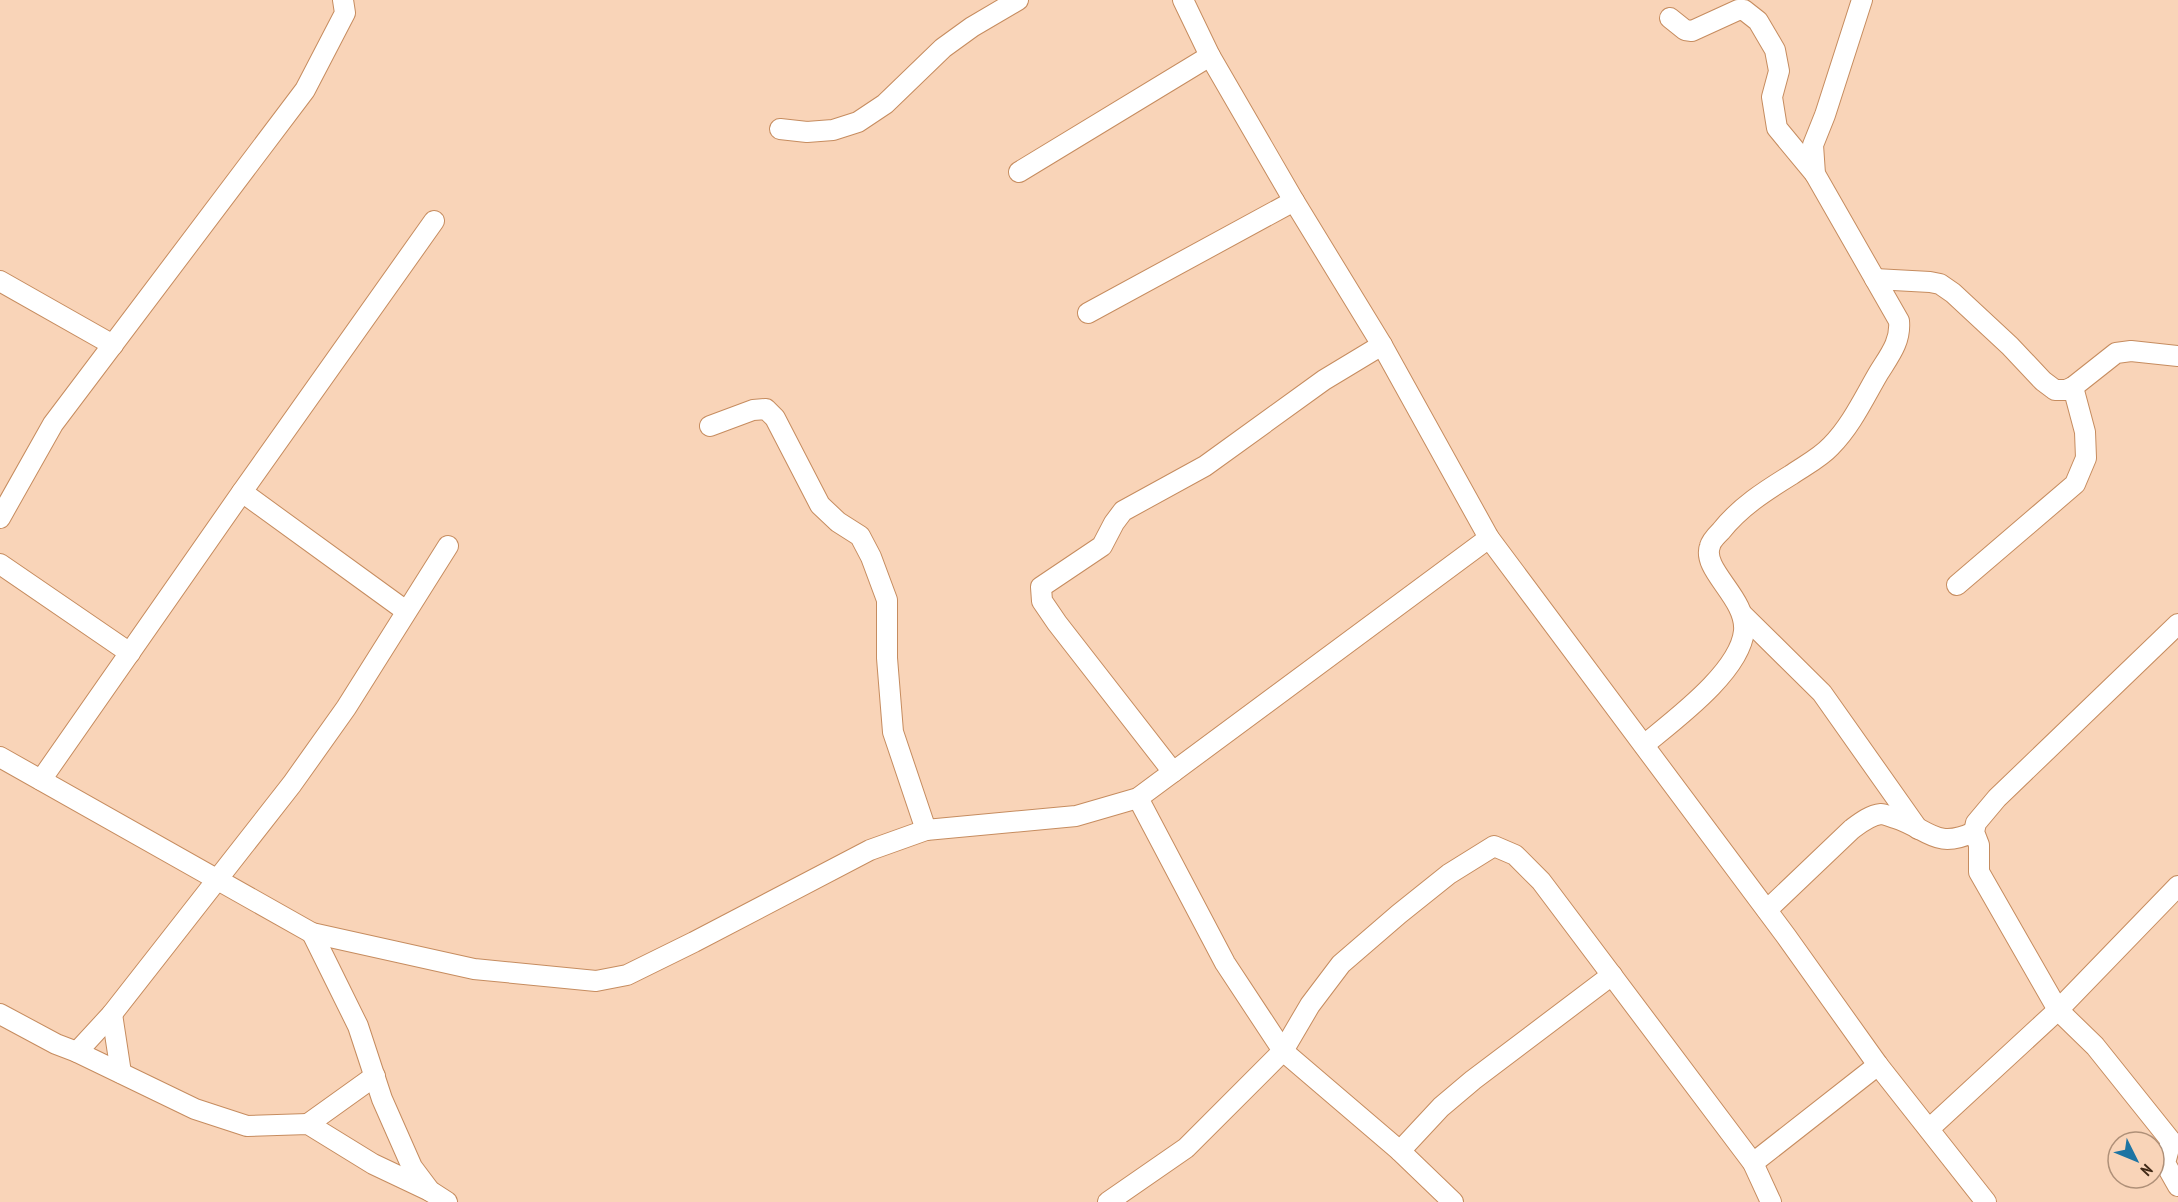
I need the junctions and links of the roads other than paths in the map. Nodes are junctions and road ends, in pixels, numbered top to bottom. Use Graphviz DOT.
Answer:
graph roads {
  1 [pos="343,0"];
  2 [pos="1018,0"];
  3 [pos="1183,0"];
  4 [pos="1862,0"];
  5 [pos="1670,18"];
  6 [pos="1210,56"];
  7 [pos="780,129"];
  8 [pos="1019,172"];
  9 [pos="1815,174"];
  10 [pos="1294,201"];
  11 [pos="434,221"];
  12 [pos="1875,279"];
  13 [pos="0,281"];
  14 [pos="1088,312"];
  15 [pos="113,345"];
  16 [pos="1382,345"];
  17 [pos="2178,356"];
  18 [pos="2073,387"];
  19 [pos="710,426"];
  20 [pos="242,492"];
  21 [pos="0,518"];
  22 [pos="1488,538"];
  23 [pos="448,546"];
  24 [pos="0,564"];
  25 [pos="1957,585"];
  26 [pos="406,611"];
  27 [pos="1743,615"];
  28 [pos="2178,624"];
  29 [pos="130,653"];
  30 [pos="1644,745"];
  31 [pos="0,757"];
  32 [pos="1173,772"];
  33 [pos="41,780"];
  34 [pos="1138,798"];
  35 [pos="1918,829"];
  36 [pos="926,830"];
  37 [pos="1974,832"];
  38 [pos="216,880"];
  39 [pos="2178,886"];
  40 [pos="1767,910"];
  41 [pos="312,933"];
  42 [pos="1611,975"];
  43 [pos="2058,1010"];
  44 [pos="0,1014"];
  45 [pos="112,1014"];
  46 [pos="1283,1051"];
  47 [pos="77,1052"];
  48 [pos="1878,1065"];
  49 [pos="122,1074"];
  50 [pos="375,1076"];
  51 [pos="308,1124"];
  52 [pos="1929,1129"];
  53 [pos="2175,1138"];
  54 [pos="1400,1151"];
  55 [pos="1754,1163"];
  56 [pos="2178,1186"];
  57 [pos="430,1191"];
  58 [pos="447,1202"];
  59 [pos="1108,1202"];
  60 [pos="1453,1202"];
  61 [pos="1771,1202"];
  62 [pos="1986,1202"];
  1 -- 15 [label="street"];
  2 -- 7 [label="street"];
  3 -- 6 [label="street"];
  4 -- 9 [label="street"];
  5 -- 9 [label="street"];
  6 -- 8 [label="street"];
  6 -- 10 [label="street"];
  9 -- 12 [label="street"];
  10 -- 14 [label="street"];
  10 -- 16 [label="street"];
  11 -- 20 [label="street"];
  12 -- 18 [label="street"];
  12 -- 27 [label="street"];
  13 -- 15 [label="street"];
  15 -- 21 [label="street"];
  16 -- 22 [label="street"];
  16 -- 32 [label="street"];
  17 -- 18 [label="street"];
  18 -- 25 [label="street"];
  19 -- 36 [label="street"];
  20 -- 26 [label="street"];
  20 -- 29 [label="street"];
  22 -- 30 [label="street"];
  22 -- 32 [label="street"];
  23 -- 26 [label="street"];
  24 -- 29 [label="street"];
  26 -- 38 [label="street"];
  27 -- 30 [label="street"];
  27 -- 35 [label="street"];
  28 -- 37 [label="street"];
  29 -- 33 [label="street"];
  30 -- 40 [label="street"];
  31 -- 33 [label="street"];
  32 -- 34 [label="street"];
  33 -- 38 [label="street"];
  34 -- 36 [label="street"];
  34 -- 46 [label="street"];
  35 -- 37 [label="street"];
  35 -- 40 [label="street"];
  36 -- 41 [label="street"];
  37 -- 43 [label="street"];
  38 -- 41 [label="street"];
  38 -- 45 [label="street"];
  39 -- 43 [label="street"];
  40 -- 48 [label="street"];
  41 -- 50 [label="street"];
  42 -- 46 [label="street"];
  42 -- 54 [label="street"];
  42 -- 55 [label="street"];
  43 -- 52 [label="street"];
  43 -- 53 [label="street"];
  44 -- 47 [label="street"];
  45 -- 47 [label="street"];
  45 -- 49 [label="street"];
  46 -- 54 [label="street"];
  46 -- 59 [label="street"];
  47 -- 49 [label="street"];
  48 -- 52 [label="street"];
  48 -- 55 [label="street"];
  49 -- 51 [label="street"];
  50 -- 51 [label="street"];
  50 -- 57 [label="street"];
  51 -- 57 [label="street"];
  52 -- 62 [label="street"];
  53 -- 56 [label="street"];
  54 -- 60 [label="street"];
  55 -- 61 [label="street"];
  57 -- 58 [label="street"];
}
